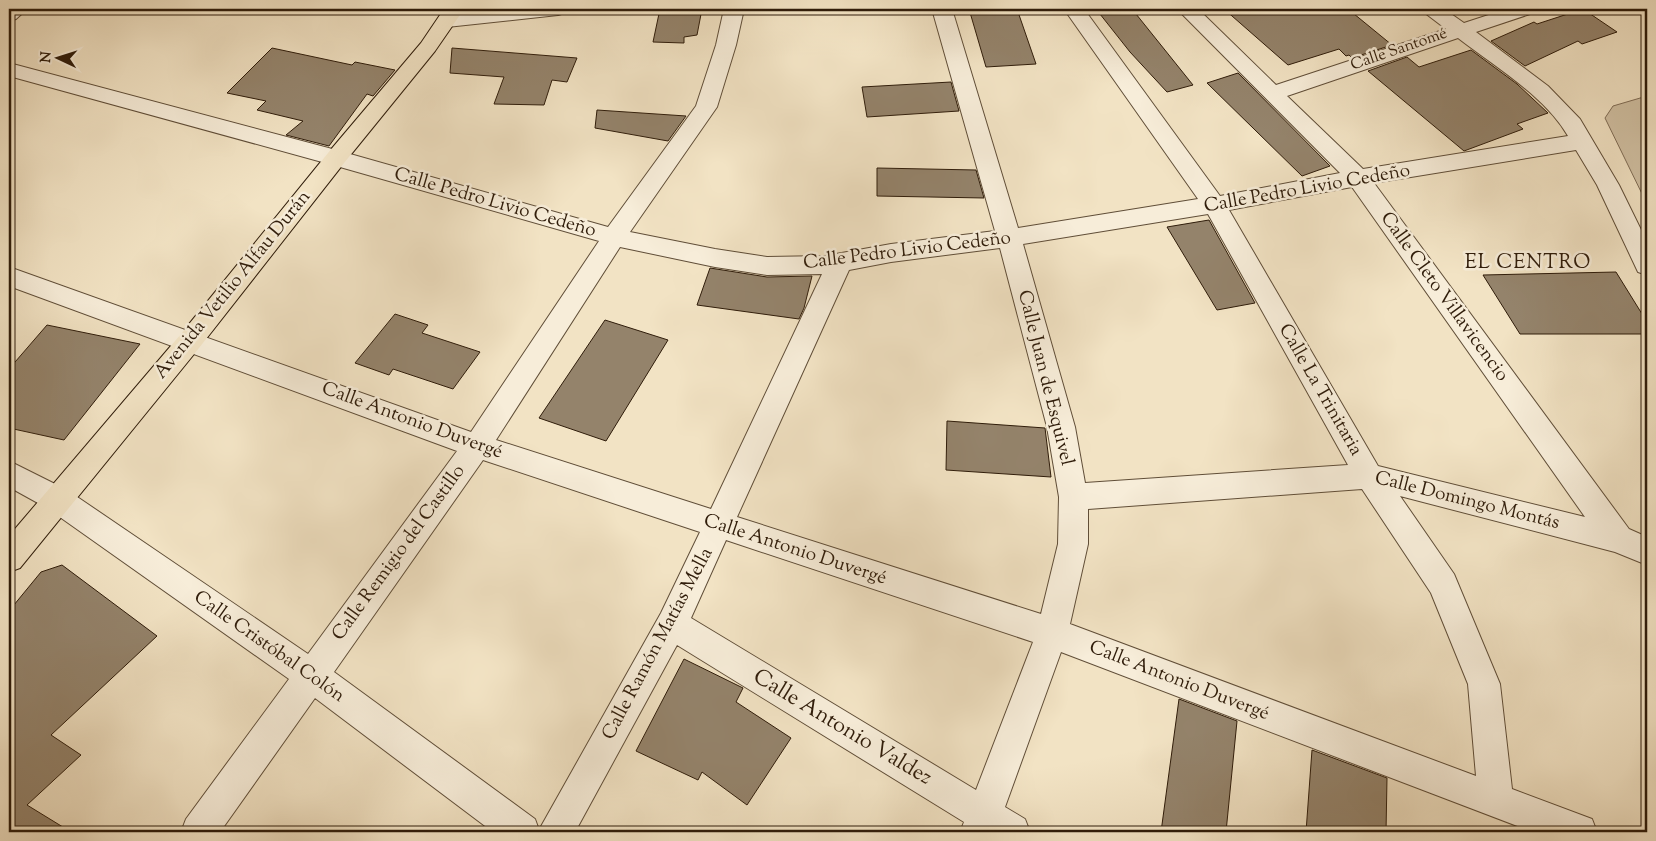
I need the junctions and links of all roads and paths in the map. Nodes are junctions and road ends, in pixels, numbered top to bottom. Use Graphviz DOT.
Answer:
graph roads {
  1 [pos="17,9"];
  2 [pos="558,9"];
  3 [pos="734,9"];
  4 [pos="942,9"];
  5 [pos="1074,9"];
  6 [pos="1186,9"];
  7 [pos="1432,9"];
  8 [pos="1526,9"];
  9 [pos="9,15"];
  10 [pos="450,15"];
  11 [pos="1460,30"];
  12 [pos="9,69"];
  13 [pos="1273,93"];
  14 [pos="1582,141"];
  15 [pos="336,158"];
  16 [pos="1358,178"];
  17 [pos="1214,205"];
  18 [pos="614,237"];
  19 [pos="1009,238"];
  20 [pos="840,262"];
  21 [pos="1647,266"];
  22 [pos="9,276"];
  23 [pos="190,341"];
  24 [pos="477,446"];
  25 [pos="9,473"];
  26 [pos="1369,476"];
  27 [pos="1073,497"];
  28 [pos="57,499"];
  29 [pos="719,526"];
  30 [pos="1618,539"];
  31 [pos="1647,551"];
  32 [pos="9,558"];
  33 [pos="672,624"];
  34 [pos="1052,633"];
  35 [pos="311,675"];
  36 [pos="1496,800"];
  37 [pos="981,824"];
  38 [pos="199,832"];
  39 [pos="522,832"];
  40 [pos="556,832"];
  41 [pos="1012,832"];
  42 [pos="1579,832"];
  1 -- 9 [label="street"];
  2 -- 10 [label="street"];
  3 -- 18 [label="street, Calle Remigio del Castillo"];
  4 -- 19 [label="street, Calle Juan de Esquivel"];
  5 -- 17 [label="street, Calle La Trinitaria"];
  6 -- 13 [label="street, Calle Cleto Villavicencio"];
  7 -- 11 [label="street"];
  8 -- 11 [label="street, Calle Santomé"];
  10 -- 15 [label="main road, Avenida Vetilio Alfau Durán"];
  11 -- 13 [label="street, Calle Santomé"];
  11 -- 14 [label="street"];
  12 -- 15 [label="street, Calle Pedro Livio Cedeño"];
  13 -- 16 [label="street, Calle Cleto Villavicencio"];
  14 -- 16 [label="street, Calle Pedro Livio Cedeño"];
  14 -- 21 [label="street"];
  15 -- 18 [label="street, Calle Pedro Livio Cedeño"];
  15 -- 23 [label="main road, Avenida Vetilio Alfau Durán"];
  16 -- 17 [label="street, Calle Pedro Livio Cedeño"];
  16 -- 30 [label="street, Calle Cleto Villavicencio"];
  17 -- 19 [label="street, Calle Pedro Livio Cedeño"];
  17 -- 26 [label="street, Calle La Trinitaria"];
  18 -- 20 [label="street, Calle Pedro Livio Cedeño"];
  18 -- 24 [label="street, Calle Remigio del Castillo"];
  19 -- 20 [label="street, Calle Pedro Livio Cedeño"];
  19 -- 27 [label="street, Calle Juan de Esquivel"];
  20 -- 29 [label="street, Calle Ramón Matías Mella"];
  22 -- 23 [label="street, Calle Antonio Duvergé"];
  23 -- 24 [label="street, Calle Antonio Duvergé"];
  23 -- 28 [label="main road, Avenida Vetilio Alfau Durán"];
  24 -- 29 [label="street, Calle Antonio Duvergé"];
  24 -- 35 [label="street, Calle Remigio del Castillo"];
  25 -- 28 [label="street, Calle Cristóbal Colón"];
  26 -- 27 [label="street, Calle Domingo Montás"];
  26 -- 30 [label="street, Calle Domingo Montás"];
  26 -- 36 [label="street, Calle La Trinitaria"];
  27 -- 34 [label="street, Calle Juan de Esquivel"];
  28 -- 32 [label="main road, Avenida Vetilio Alfau Durán"];
  28 -- 35 [label="street, Calle Cristóbal Colón"];
  29 -- 33 [label="street, Calle Ramón Matías Mella"];
  29 -- 34 [label="street, Calle Antonio Duvergé"];
  30 -- 31 [label="street, Calle Domingo Montás"];
  33 -- 37 [label="street, Calle Antonio Valdez"];
  33 -- 40 [label="street, Calle Ramón Matías Mella"];
  34 -- 36 [label="street, Calle Antonio Duvergé"];
  34 -- 37 [label="street, Calle Juan de Esquivel"];
  35 -- 38 [label="street, Calle Remigio del Castillo"];
  35 -- 39 [label="street, Calle Cristóbal Colón"];
  36 -- 42 [label="street, Calle Antonio Duvergé"];
  37 -- 41 [label="street, Calle Antonio Valdez"];
}
